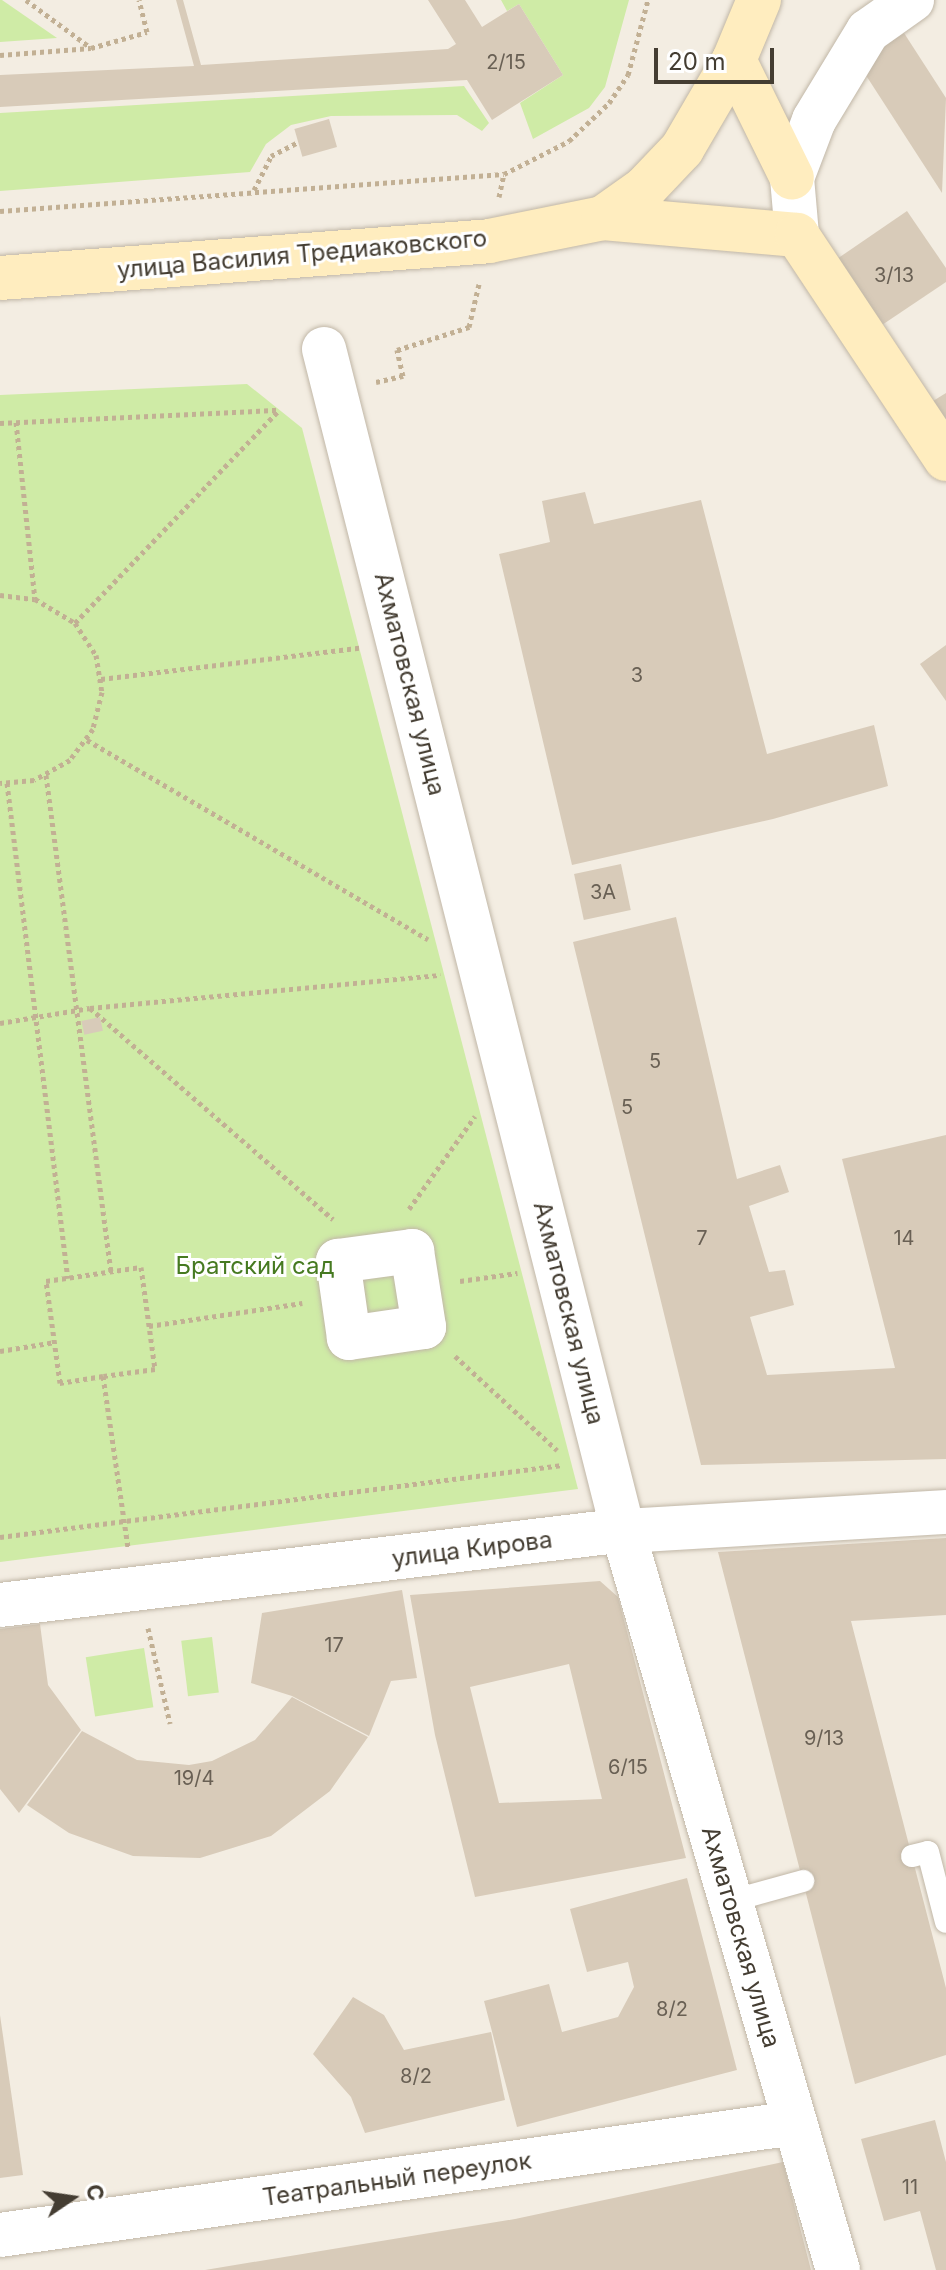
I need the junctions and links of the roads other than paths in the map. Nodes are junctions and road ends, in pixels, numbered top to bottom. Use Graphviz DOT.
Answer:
graph roads {
  1 [pos="759,0"];
  2 [pos="912,0"];
  3 [pos="734,60"];
  4 [pos="792,178"];
  5 [pos="603,218"];
  6 [pos="797,235"];
  7 [pos="0,278"];
  8 [pos="324,349"];
  9 [pos="946,459"];
  10 [pos="421,1307"];
  11 [pos="946,1512"];
  12 [pos="623,1531"];
  13 [pos="0,1605"];
  14 [pos="912,1856"];
  15 [pos="803,1881"];
  16 [pos="731,1901"];
  17 [pos="946,1922"];
  18 [pos="795,2123"];
  19 [pos="0,2235"];
  20 [pos="838,2270"];
  1 -- 3 [label="street"];
  2 -- 4 [label="street"];
  3 -- 4 [label="street"];
  3 -- 5 [label="street"];
  4 -- 6 [label="street"];
  5 -- 6 [label="street"];
  5 -- 7 [label="street, улица Василия Тредиаковского"];
  6 -- 9 [label="street"];
  8 -- 12 [label="street, Ахматовская улица"];
  10 -- 10 [label="street"];
  11 -- 12 [label="street, улица Кирова"];
  12 -- 13 [label="street, улица Кирова"];
  12 -- 16 [label="street, Ахматовская улица"];
  14 -- 17 [label="lane"];
  15 -- 16 [label="lane"];
  16 -- 18 [label="street, Ахматовская улица"];
  18 -- 19 [label="street, Театральный переулок"];
  18 -- 20 [label="street, Ахматовская улица"];
}
